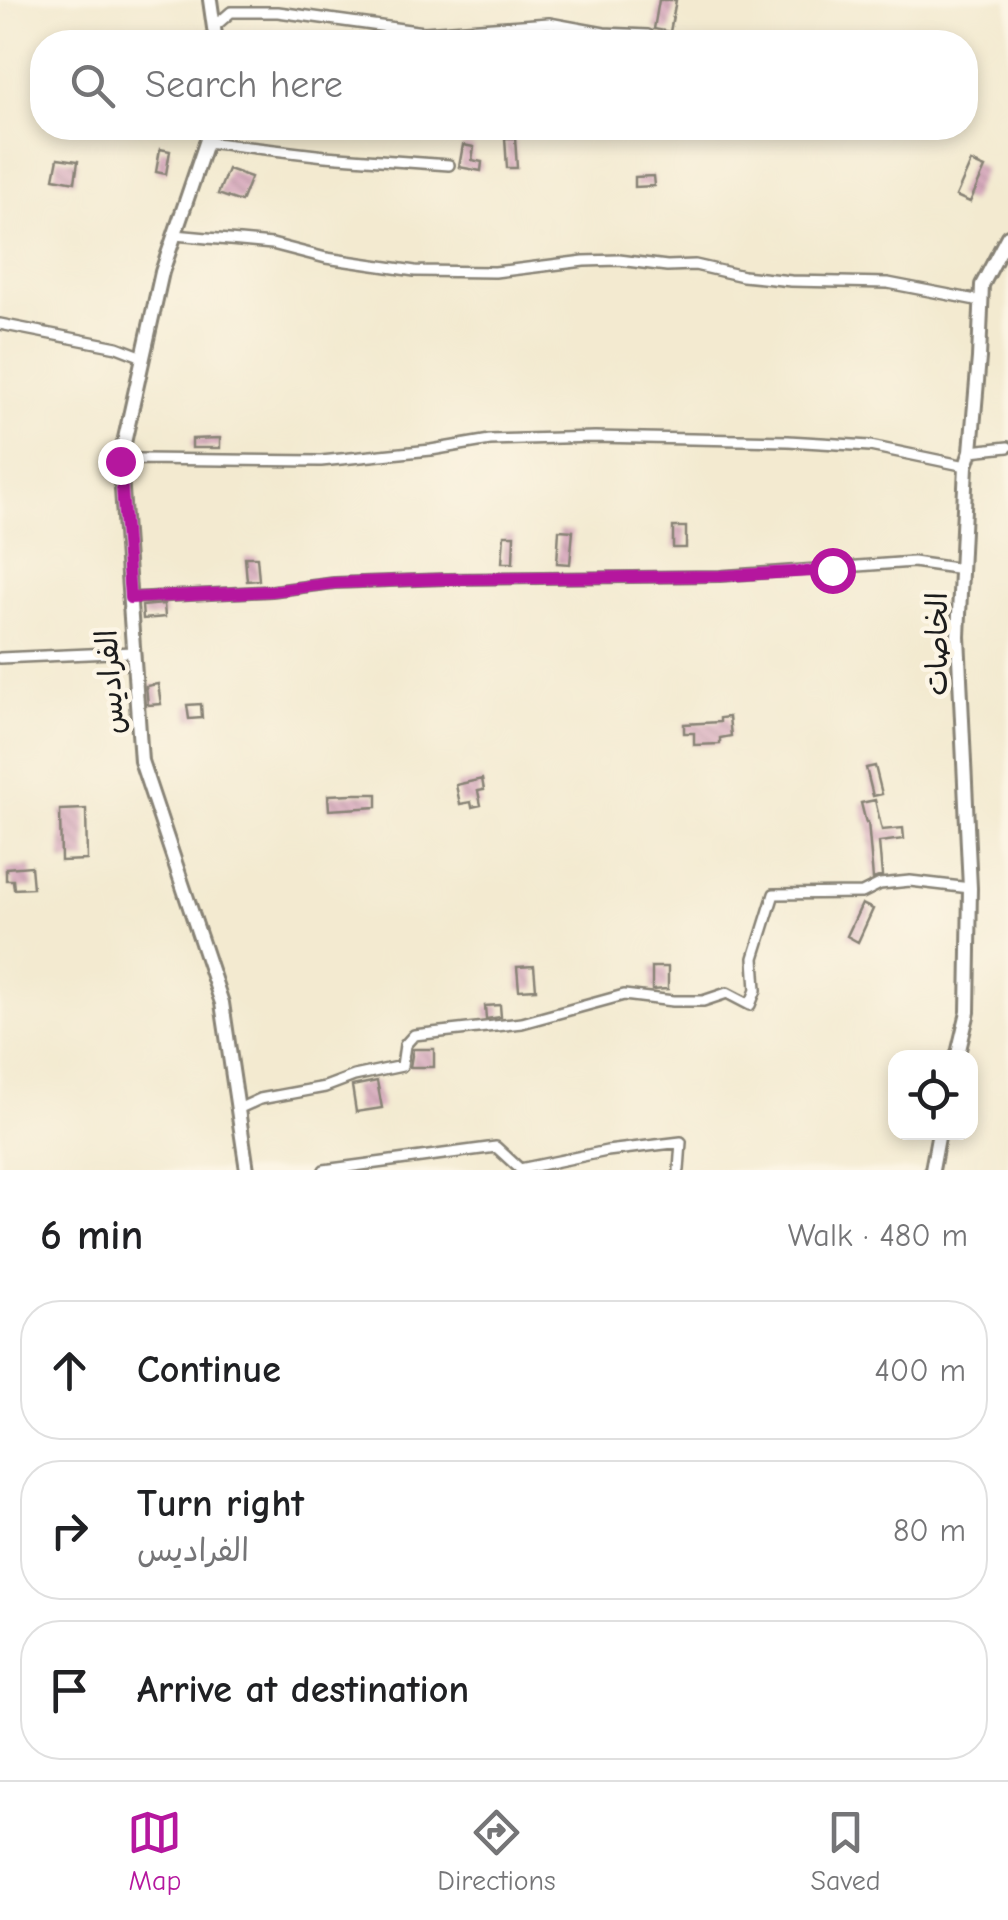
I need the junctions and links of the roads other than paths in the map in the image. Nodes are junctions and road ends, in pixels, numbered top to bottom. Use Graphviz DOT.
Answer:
graph roads {
  1 [pos="210,0"];
  2 [pos="215,26"];
  3 [pos="215,30"];
  4 [pos="409,30"];
  5 [pos="452,30"];
  6 [pos="588,30"];
  7 [pos="206,142"];
  8 [pos="448,165"];
  9 [pos="175,235"];
  10 [pos="1008,236"];
  11 [pos="981,301"];
  12 [pos="0,324"];
  13 [pos="144,356"];
  14 [pos="1008,447"];
  15 [pos="971,451"];
  16 [pos="120,461"];
  17 [pos="966,466"];
  18 [pos="962,568"];
  19 [pos="130,598"];
  20 [pos="133,652"];
  21 [pos="0,658"];
  22 [pos="970,888"];
  23 [pos="959,1050"];
  24 [pos="238,1109"];
  25 [pos="938,1140"];
  26 [pos="247,1170"];
  27 [pos="324,1170"];
  28 [pos="679,1170"];
  29 [pos="932,1170"];
  1 -- 2 [label="street"];
  2 -- 3 [label="street"];
  2 -- 4 [label="street"];
  5 -- 6 [label="street"];
  7 -- 8 [label="street"];
  7 -- 9 [label="street, الفراديس"];
  9 -- 11 [label="street"];
  9 -- 13 [label="street, الفراديس"];
  10 -- 11 [label="street, الخاصات"];
  11 -- 15 [label="street, الخاصات"];
  12 -- 13 [label="street"];
  13 -- 16 [label="street, الفراديس"];
  14 -- 15 [label="street"];
  15 -- 17 [label="street, الخاصات"];
  16 -- 17 [label="street"];
  16 -- 19 [label="street, الفراديس"];
  17 -- 18 [label="street, الخاصات"];
  18 -- 19 [label="street"];
  18 -- 22 [label="street, الخاصات"];
  19 -- 20 [label="street, الفراديس"];
  20 -- 21 [label="street"];
  20 -- 24 [label="street, الفراديس"];
  22 -- 23 [label="street, الخاصات"];
  22 -- 24 [label="street"];
  24 -- 26 [label="street, الفراديس"];
  25 -- 29 [label="street"];
  27 -- 28 [label="street"];
}
